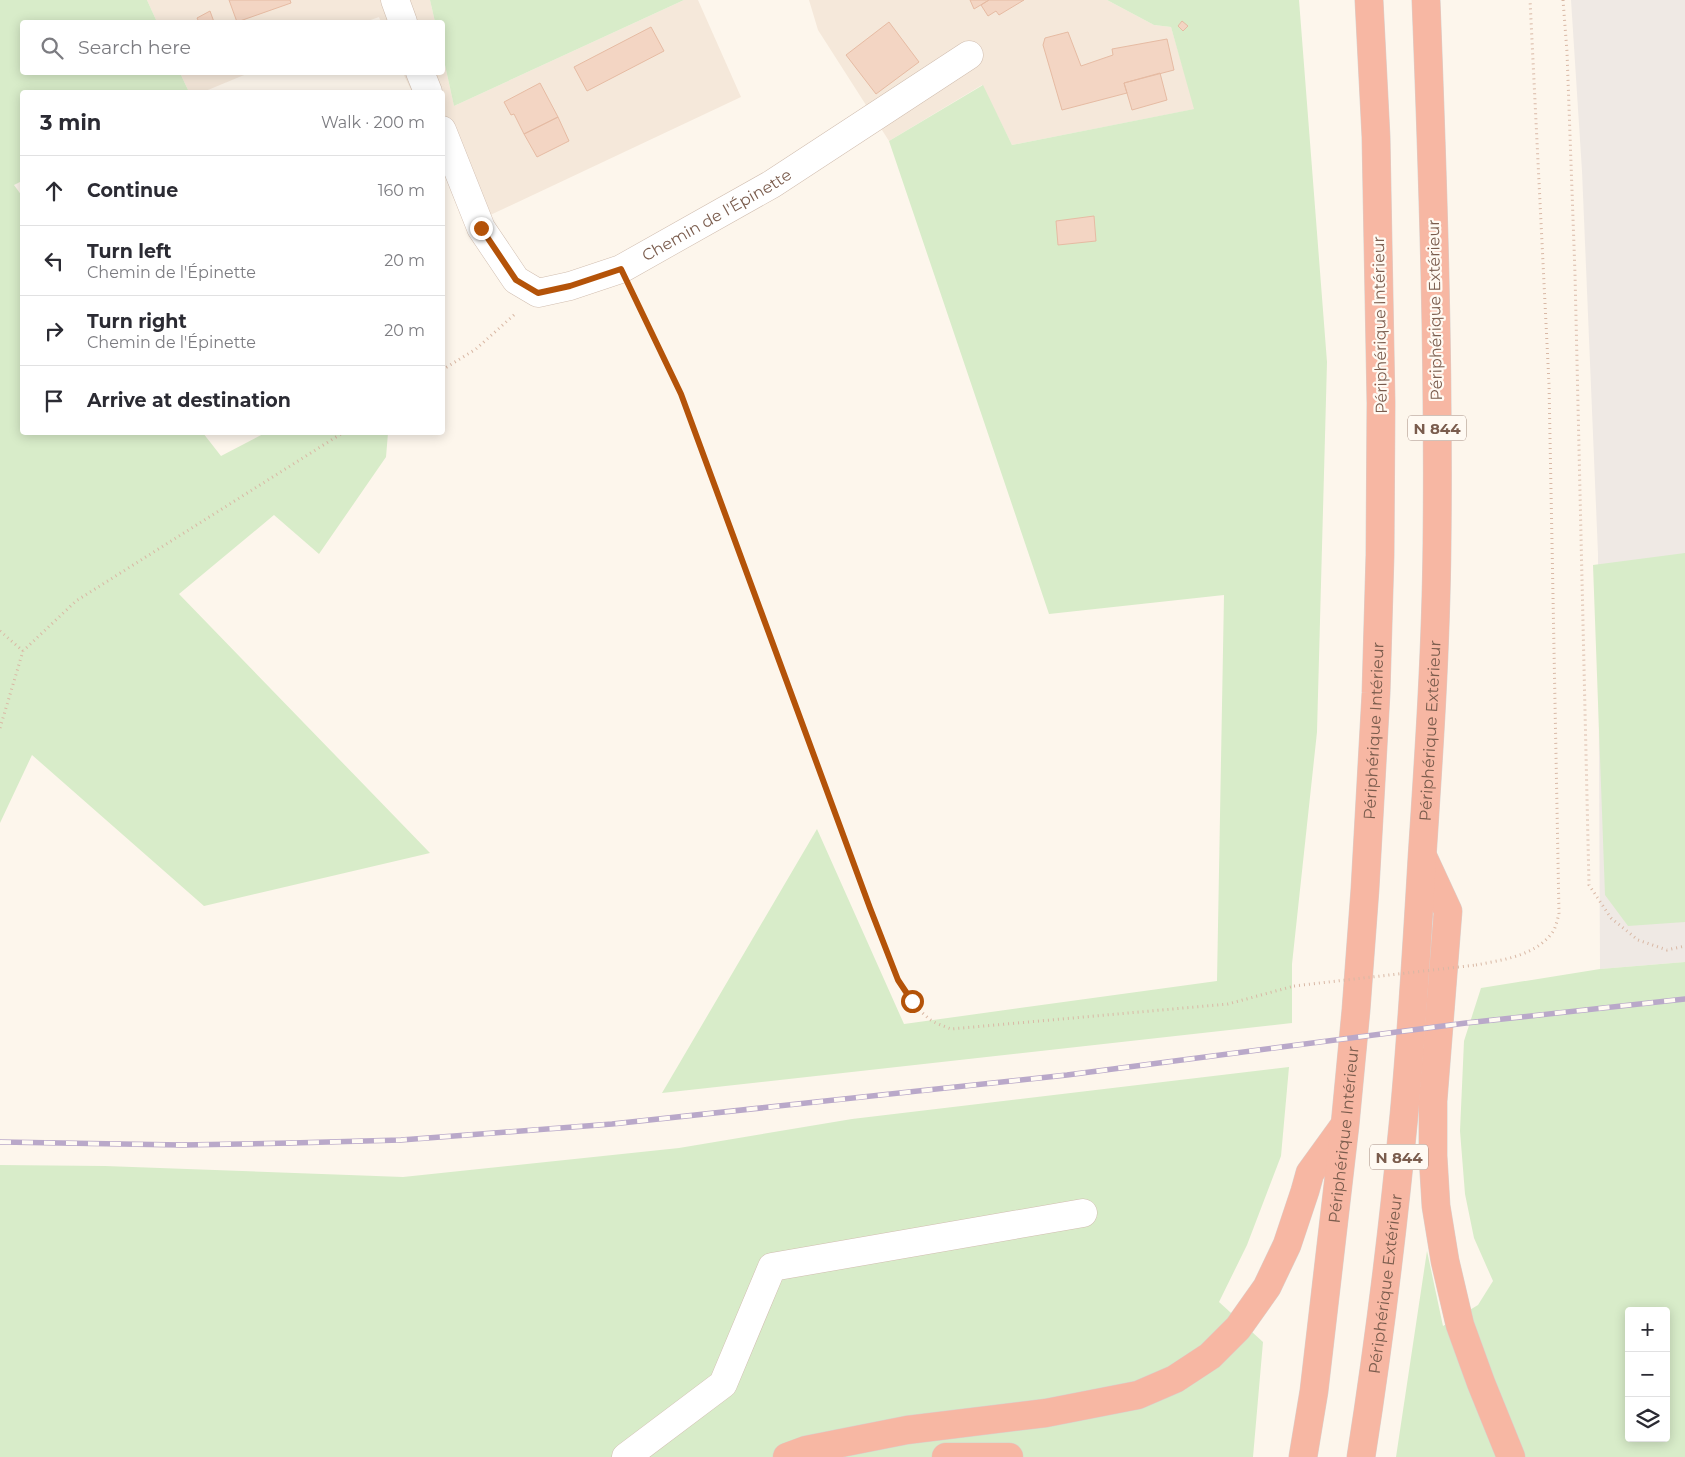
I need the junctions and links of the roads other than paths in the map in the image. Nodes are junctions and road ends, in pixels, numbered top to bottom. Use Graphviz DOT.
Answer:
graph roads {
  1 [pos="395,0"];
  2 [pos="1369,0"];
  3 [pos="1426,0"];
  4 [pos="402,20"];
  5 [pos="969,54"];
  6 [pos="421,75"];
  7 [pos="427,90"];
  8 [pos="445,138"];
  9 [pos="1422,856"];
  10 [pos="1345,1125"];
  11 [pos="1083,1213"];
  12 [pos="626,1457"];
  13 [pos="787,1457"];
  14 [pos="946,1457"];
  15 [pos="1009,1457"];
  16 [pos="1303,1457"];
  17 [pos="1361,1457"];
  18 [pos="1511,1457"];
  1 -- 4 [label="street"];
  2 -- 10 [label="highway, Périphérique Intérieur"];
  3 -- 9 [label="highway, Périphérique Extérieur / N 844"];
  5 -- 8 [label="street, Chemin de l'Épinette"];
  6 -- 7 [label="street"];
  9 -- 17 [label="highway, Périphérique Extérieur / N 844"];
  9 -- 18 [label="highway"];
  10 -- 13 [label="highway"];
  10 -- 16 [label="highway, Périphérique Intérieur"];
  11 -- 12 [label="street"];
  14 -- 15 [label="highway"];
}
